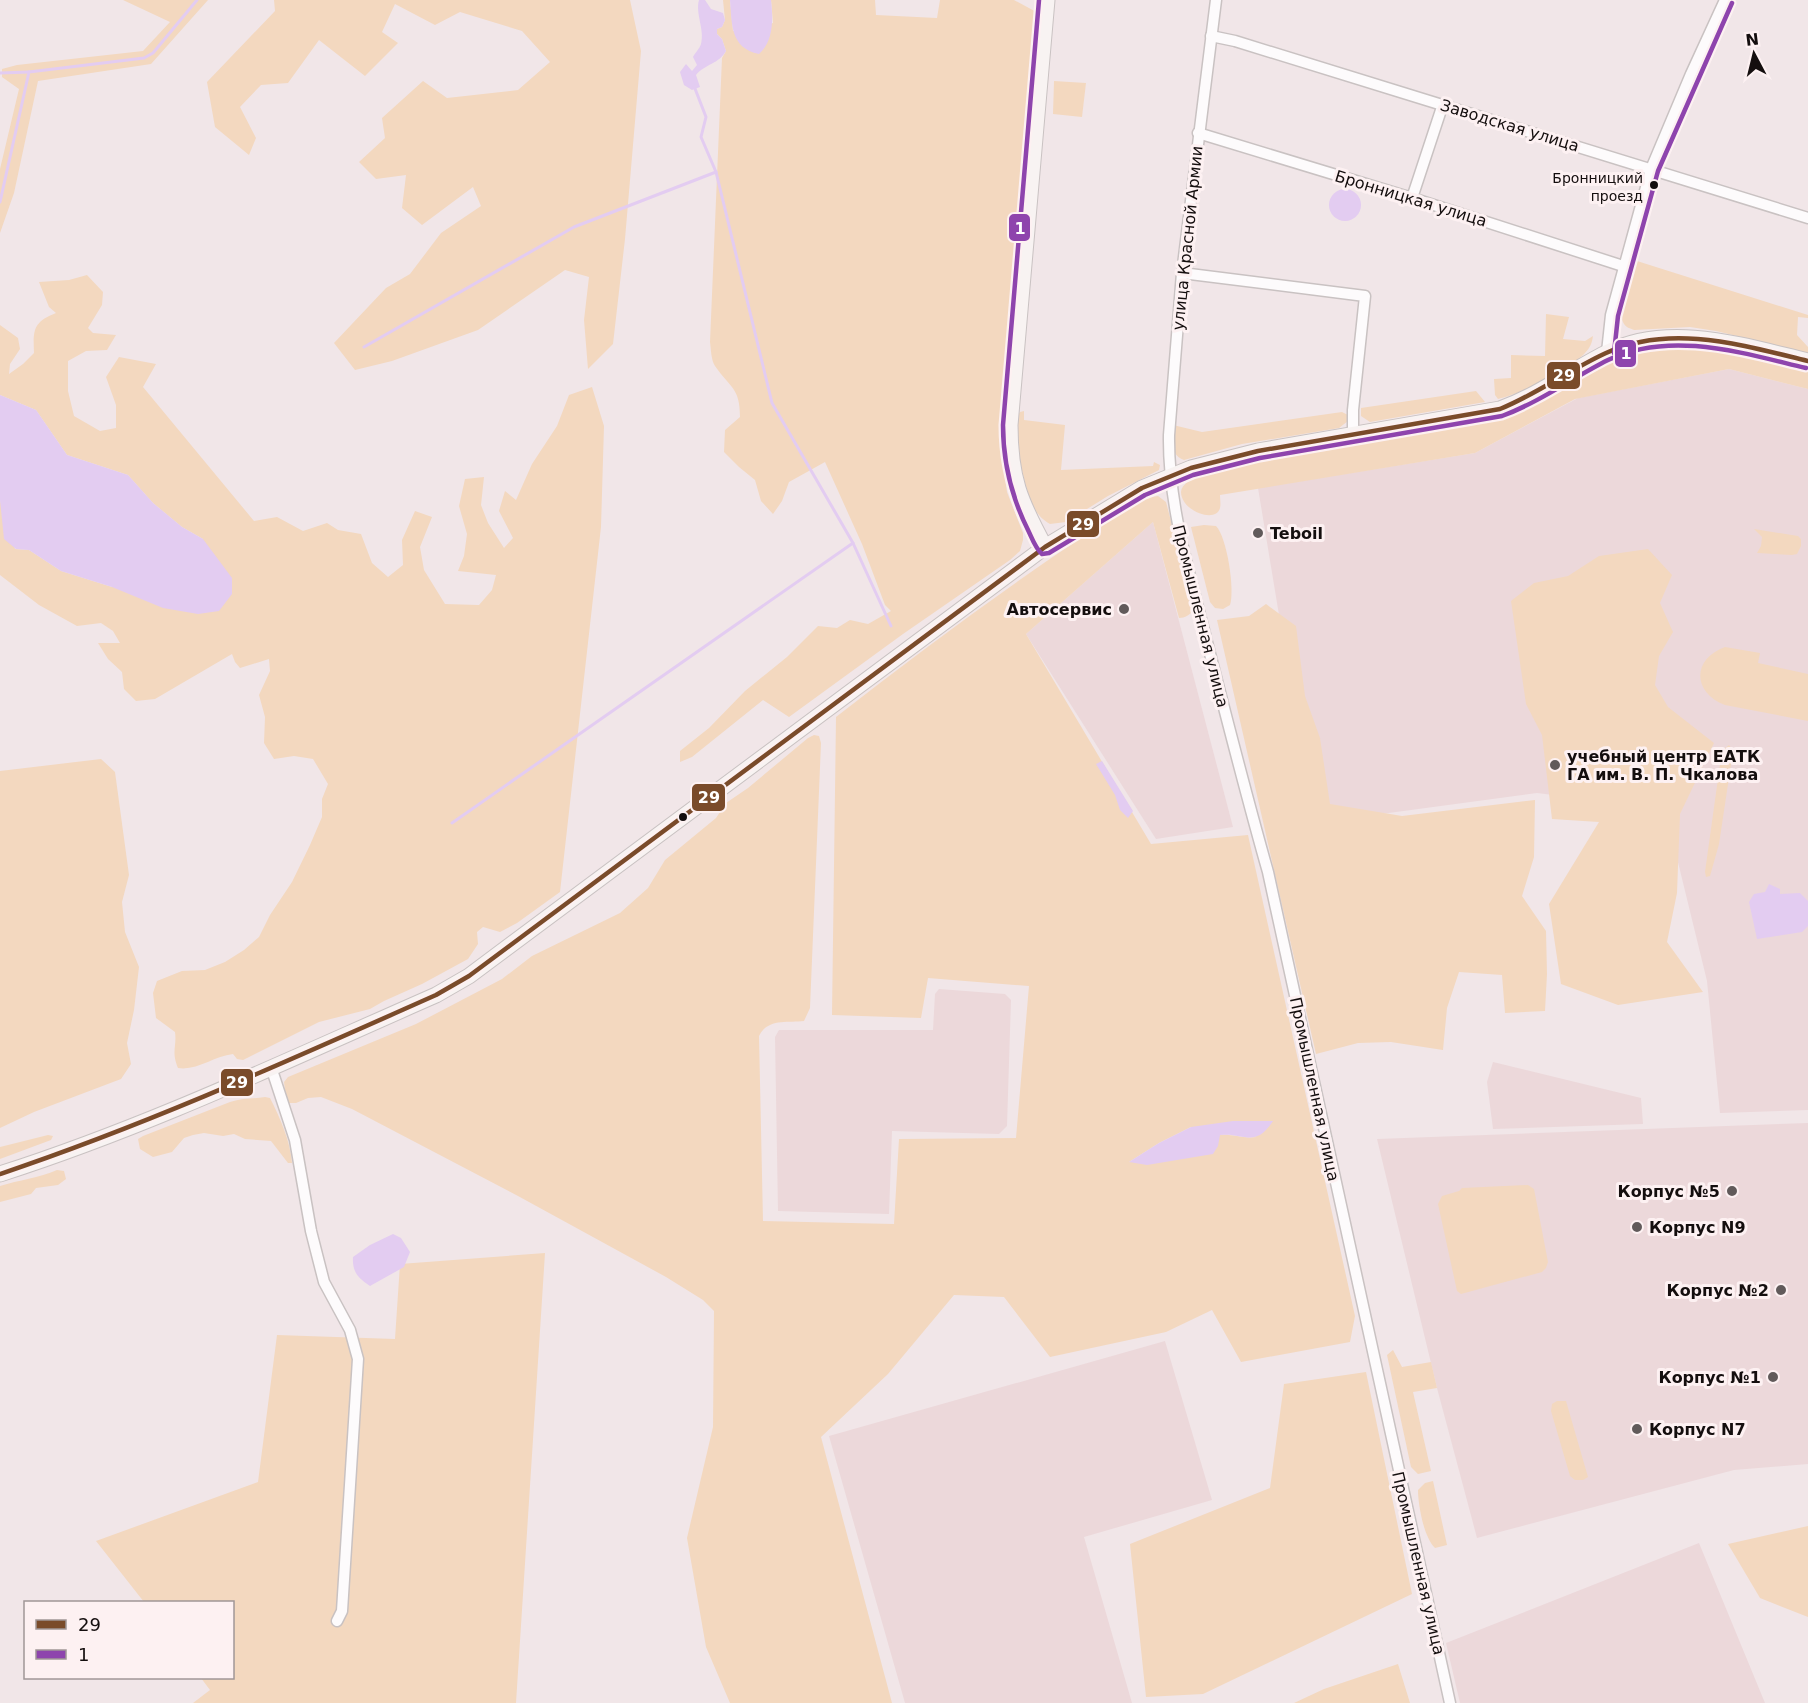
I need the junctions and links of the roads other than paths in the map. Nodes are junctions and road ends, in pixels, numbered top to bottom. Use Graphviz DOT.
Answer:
graph roads {
  1 [pos="1047,0"];
  2 [pos="1216,0"];
  3 [pos="1725,0"];
  4 [pos="1211,36"];
  5 [pos="1443,104"];
  6 [pos="1198,133"];
  7 [pos="1651,169"];
  8 [pos="1412,198"];
  9 [pos="1808,218"];
  10 [pos="1623,266"];
  11 [pos="1182,273"];
  12 [pos="1607,352"];
  13 [pos="1808,362"];
  14 [pos="1353,435"];
  15 [pos="1172,477"];
  16 [pos="1045,547"];
  17 [pos="271,1067"];
  18 [pos="0,1174"];
  19 [pos="337,1621"];
  20 [pos="1450,1703"];
  1 -- 16 [label="main road"];
  2 -- 4 [label="street, улица Красной Армии"];
  3 -- 7 [label="street"];
  4 -- 5 [label="street, Заводская улица"];
  4 -- 6 [label="street, улица Красной Армии"];
  5 -- 7 [label="street, Заводская улица"];
  5 -- 8 [label="street"];
  6 -- 8 [label="street, Бронницкая улица"];
  6 -- 11 [label="street, улица Красной Армии"];
  7 -- 9 [label="street, Заводская улица"];
  7 -- 10 [label="street"];
  8 -- 10 [label="street, Бронницкая улица"];
  10 -- 12 [label="street"];
  11 -- 14 [label="street"];
  11 -- 15 [label="street, улица Красной Армии"];
  12 -- 13 [label="main road"];
  12 -- 14 [label="main road"];
  14 -- 15 [label="main road"];
  15 -- 16 [label="main road"];
  15 -- 20 [label="street, Промышленная улица"];
  16 -- 17 [label="main road"];
  17 -- 18 [label="main road"];
  17 -- 19 [label="street"];
}
